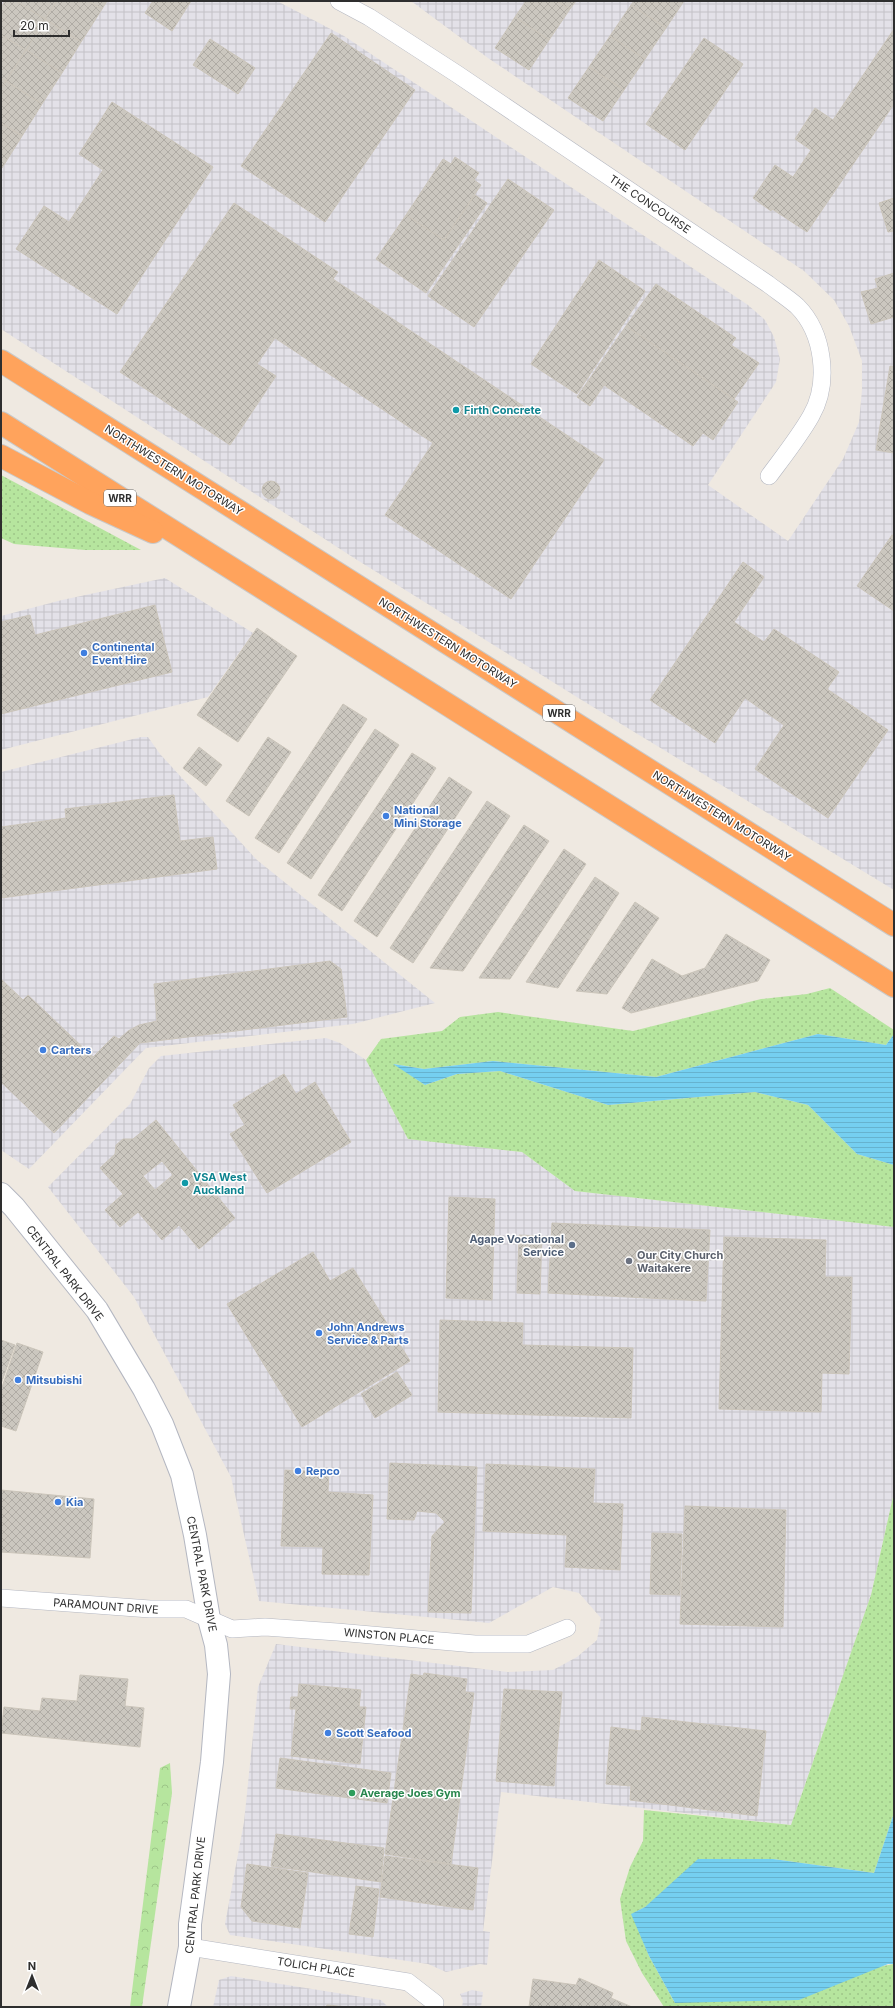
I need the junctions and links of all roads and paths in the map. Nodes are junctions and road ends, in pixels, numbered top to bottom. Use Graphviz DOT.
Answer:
graph roads {
  1 [pos="339,1"];
  2 [pos="1,361"];
  3 [pos="1,423"];
  4 [pos="1,456"];
  5 [pos="769,476"];
  6 [pos="239,573"];
  7 [pos="894,925"];
  8 [pos="894,986"];
  9 [pos="1,1194"];
  10 [pos="1,1598"];
  11 [pos="209,1619"];
  12 [pos="566,1628"];
  13 [pos="190,1947"];
  14 [pos="435,2003"];
  15 [pos="179,2007"];
  1 -- 5 [label="street, THE CONCOURSE"];
  2 -- 7 [label="highway, NORTHWESTERN MOTORWAY / WRR"];
  3 -- 6 [label="highway, WRR"];
  4 -- 6 [label="highway"];
  6 -- 8 [label="highway, WRR"];
  9 -- 11 [label="main road, CENTRAL PARK DRIVE"];
  10 -- 11 [label="street, PARAMOUNT DRIVE"];
  11 -- 12 [label="street, WINSTON PLACE"];
  11 -- 13 [label="main road, CENTRAL PARK DRIVE"];
  13 -- 14 [label="street, TOLICH PLACE"];
  13 -- 15 [label="main road, CENTRAL PARK DRIVE"];
}
